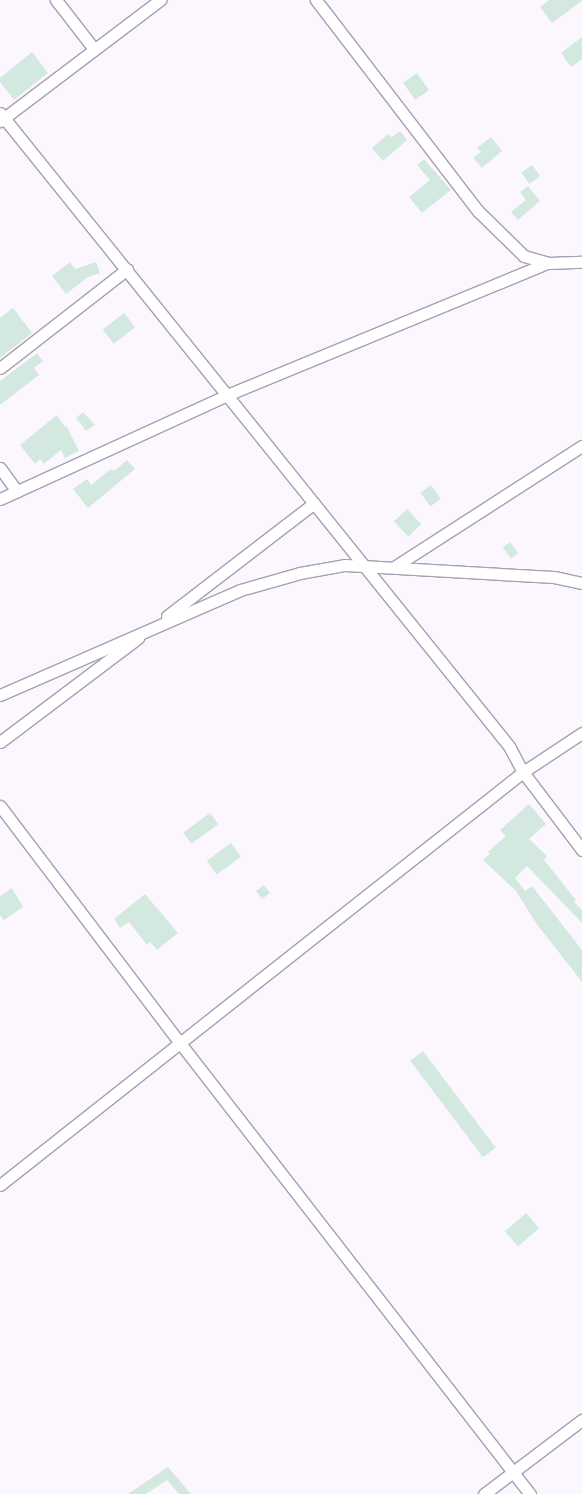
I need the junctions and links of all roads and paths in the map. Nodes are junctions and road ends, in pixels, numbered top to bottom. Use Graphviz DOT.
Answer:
graph roads {
  1 [pos="56,0"];
  2 [pos="160,0"];
  3 [pos="316,0"];
  4 [pos="94,50"];
  5 [pos="1,117"];
  6 [pos="582,262"];
  7 [pos="548,263"];
  8 [pos="127,269"];
  9 [pos="0,368"];
  10 [pos="227,395"];
  11 [pos="582,446"];
  12 [pos="0,468"];
  13 [pos="17,491"];
  14 [pos="0,499"];
  15 [pos="314,503"];
  16 [pos="364,566"];
  17 [pos="394,567"];
  18 [pos="582,583"];
  19 [pos="154,626"];
  20 [pos="0,695"];
  21 [pos="582,733"];
  22 [pos="0,742"];
  23 [pos="523,772"];
  24 [pos="0,806"];
  25 [pos="582,850"];
  26 [pos="180,1043"];
  27 [pos="0,1185"];
  28 [pos="582,1420"];
  29 [pos="513,1472"];
  30 [pos="484,1494"];
  31 [pos="530,1494"];
  1 -- 4 [label="street"];
  2 -- 4 [label="street"];
  3 -- 7 [label="street"];
  4 -- 5 [label="street"];
  5 -- 8 [label="street"];
  6 -- 7 [label="street"];
  7 -- 10 [label="street"];
  8 -- 9 [label="street"];
  8 -- 10 [label="street"];
  10 -- 13 [label="street"];
  10 -- 15 [label="street"];
  11 -- 17 [label="street"];
  12 -- 13 [label="street"];
  13 -- 14 [label="street"];
  15 -- 16 [label="street"];
  15 -- 19 [label="street"];
  16 -- 17 [label="street"];
  16 -- 19 [label="street"];
  16 -- 23 [label="street"];
  17 -- 18 [label="street"];
  19 -- 20 [label="street"];
  19 -- 22 [label="street"];
  21 -- 23 [label="street"];
  23 -- 25 [label="street"];
  23 -- 26 [label="street"];
  24 -- 26 [label="street"];
  26 -- 27 [label="street"];
  26 -- 29 [label="street"];
  28 -- 29 [label="street"];
  29 -- 30 [label="street"];
  29 -- 31 [label="street"];
}
